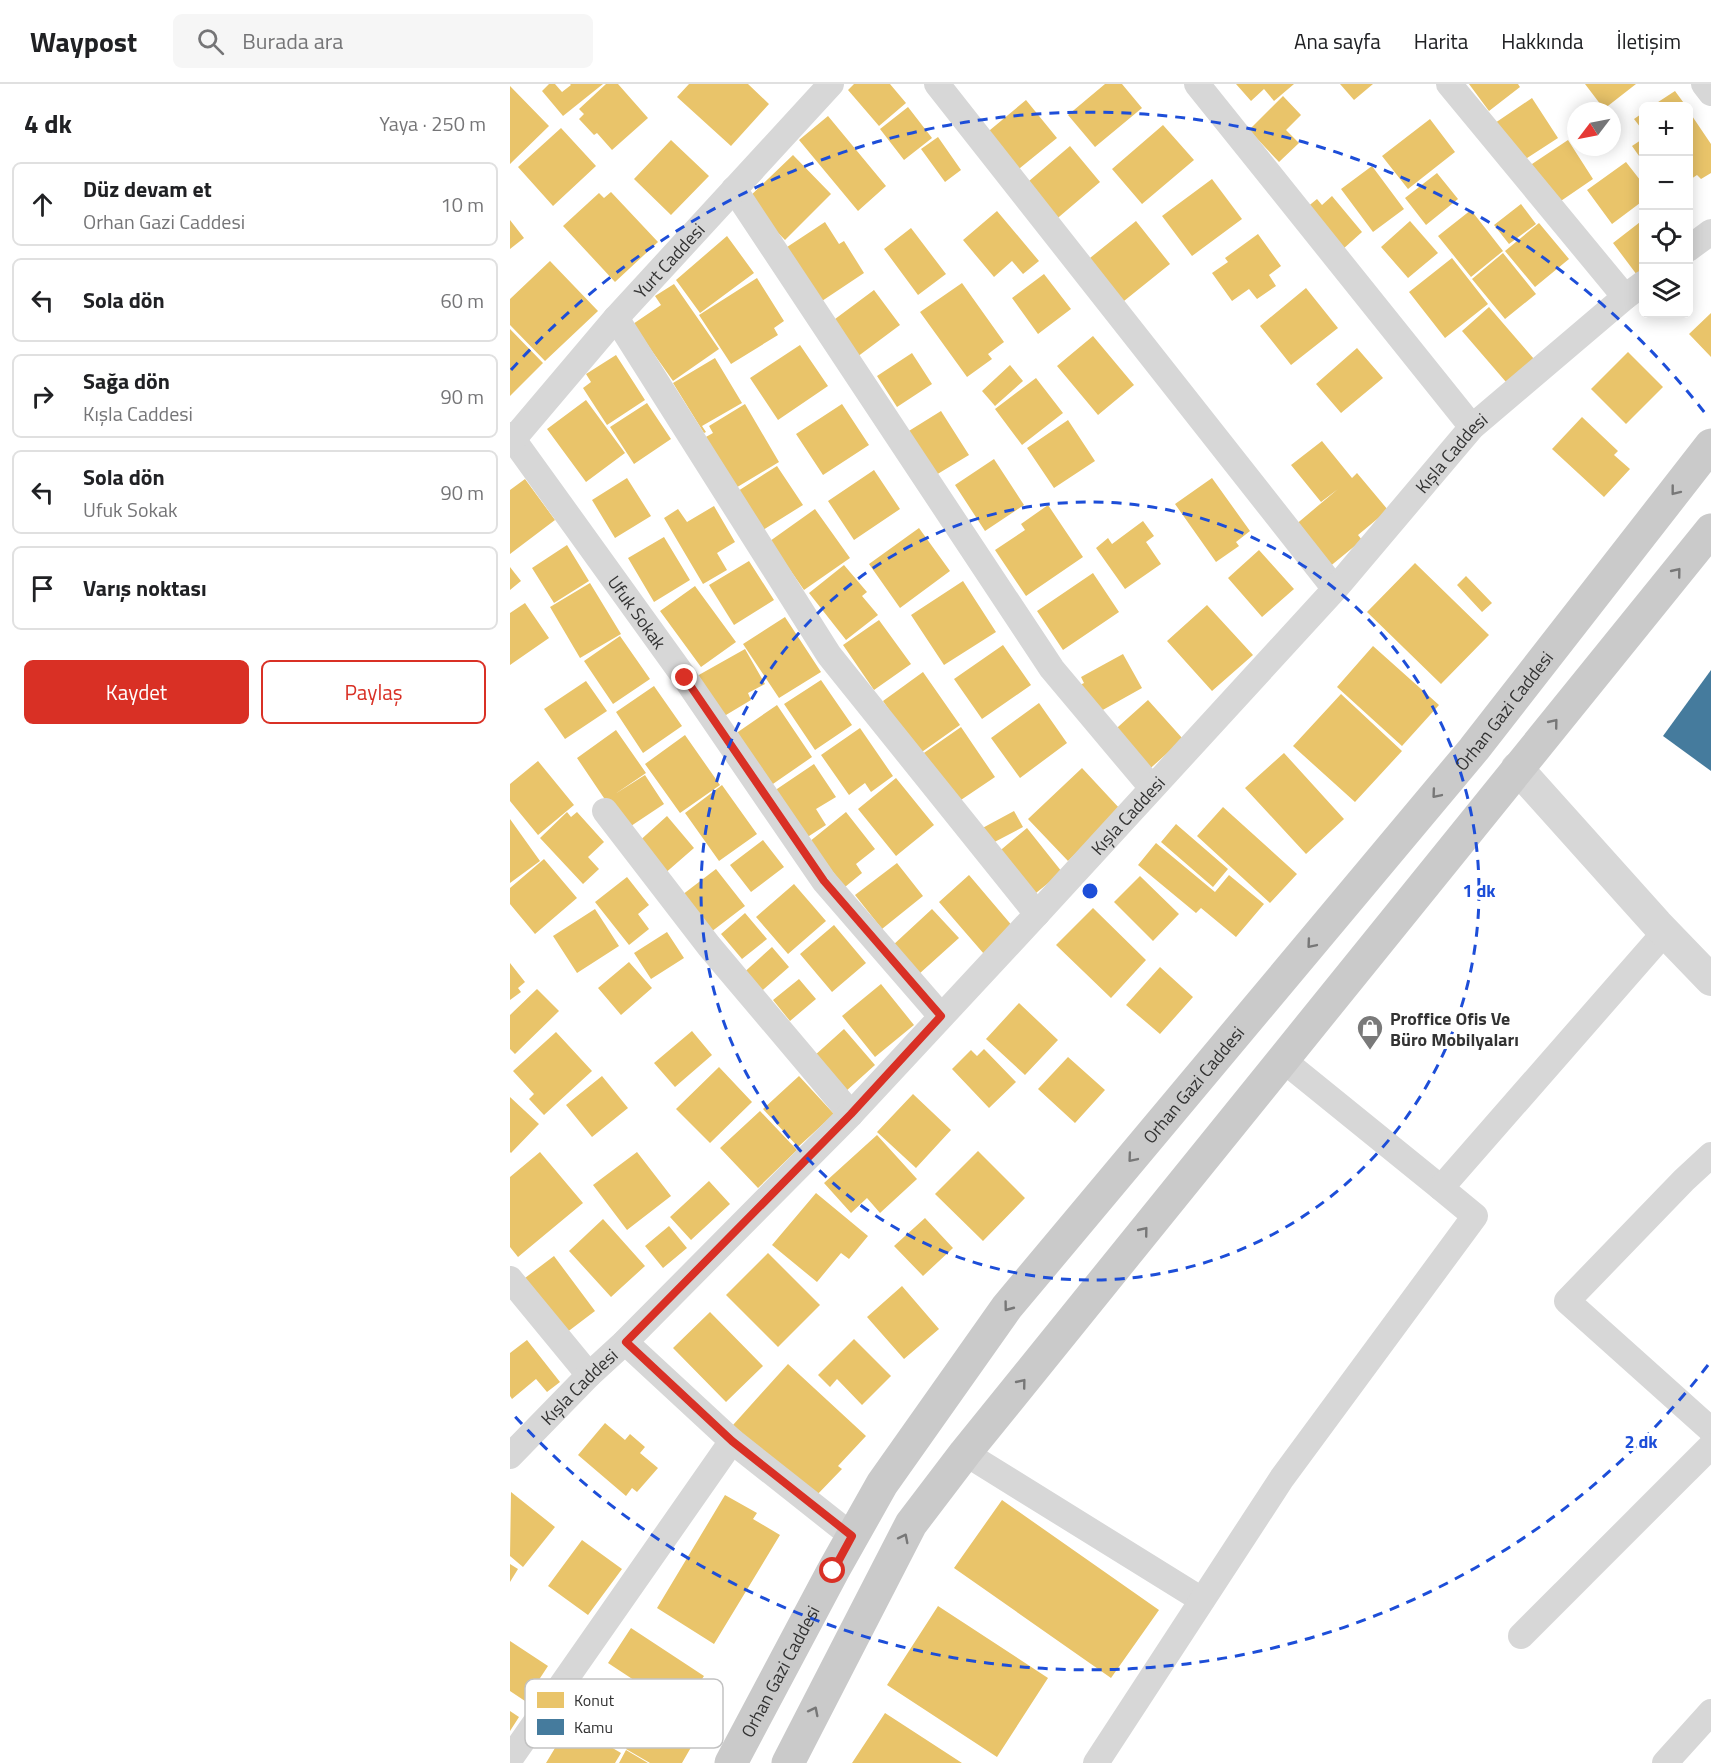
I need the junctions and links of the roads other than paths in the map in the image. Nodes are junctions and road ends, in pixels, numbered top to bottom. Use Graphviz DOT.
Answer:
graph roads {
  1 [pos="831,84"];
  2 [pos="937,84"];
  3 [pos="1197,84"];
  4 [pos="1449,84"];
  5 [pos="1704,84"];
  6 [pos="1711,93"];
  7 [pos="734,189"];
  8 [pos="1711,232"];
  9 [pos="1693,246"];
  10 [pos="1634,290"];
  11 [pos="616,318"];
  12 [pos="1472,427"];
  13 [pos="511,439"];
  14 [pos="1711,445"];
  15 [pos="1711,530"];
  16 [pos="1335,590"];
  17 [pos="1517,768"];
  18 [pos="1152,788"];
  19 [pos="604,811"];
  20 [pos="1037,915"];
  21 [pos="1665,932"];
  22 [pos="1711,980"];
  23 [pos="941,1016"];
  24 [pos="1282,1060"];
  25 [pos="851,1114"];
  26 [pos="1711,1155"];
  27 [pos="1441,1188"];
  28 [pos="510,1279"];
  29 [pos="626,1342"];
  30 [pos="590,1375"];
  31 [pos="1711,1430"];
  32 [pos="732,1441"];
  33 [pos="1711,1446"];
  34 [pos="965,1453"];
  35 [pos="510,1456"];
  36 [pos="852,1536"];
  37 [pos="1202,1600"];
  38 [pos="1521,1636"];
  39 [pos="566,1679"];
  40 [pos="1711,1712"];
  41 [pos="525,1738"];
  42 [pos="510,1759"];
  43 [pos="731,1763"];
  44 [pos="788,1763"];
  45 [pos="1096,1763"];
  46 [pos="1665,1763"];
  1 -- 7 [label="street, Yurt Caddesi"];
  2 -- 16 [label="street"];
  3 -- 12 [label="street"];
  4 -- 10 [label="street"];
  5 -- 6 [label="street"];
  7 -- 11 [label="street, Yurt Caddesi"];
  7 -- 18 [label="street"];
  8 -- 9 [label="street"];
  10 -- 12 [label="street, Kışla Caddesi"];
  11 -- 13 [label="street, Yurt Caddesi"];
  11 -- 20 [label="street"];
  12 -- 16 [label="street, Kışla Caddesi"];
  13 -- 23 [label="street, Ufuk Sokak"];
  14 -- 36 [label="main road, Orhan Gazi Caddesi, one-way"];
  17 -- 15 [label="main road, one-way"];
  16 -- 18 [label="street, Kışla Caddesi"];
  17 -- 21 [label="street"];
  17 -- 24 [label="main road"];
  18 -- 20 [label="street, Kışla Caddesi"];
  19 -- 25 [label="street"];
  20 -- 23 [label="street, Kışla Caddesi"];
  21 -- 22 [label="street"];
  21 -- 27 [label="street"];
  23 -- 25 [label="street, Kışla Caddesi"];
  24 -- 27 [label="street"];
  34 -- 24 [label="main road, one-way"];
  25 -- 29 [label="street, Kışla Caddesi"];
  26 -- 31 [label="street"];
  27 -- 37 [label="street"];
  28 -- 30 [label="street"];
  29 -- 30 [label="street, Kışla Caddesi"];
  29 -- 32 [label="street"];
  30 -- 35 [label="street, Kışla Caddesi"];
  32 -- 36 [label="street"];
  32 -- 39 [label="street"];
  33 -- 38 [label="street"];
  34 -- 37 [label="street"];
  44 -- 34 [label="main road, one-way"];
  36 -- 43 [label="main road, Orhan Gazi Caddesi"];
  37 -- 45 [label="street"];
  40 -- 46 [label="street"];
  41 -- 42 [label="street"];
}
